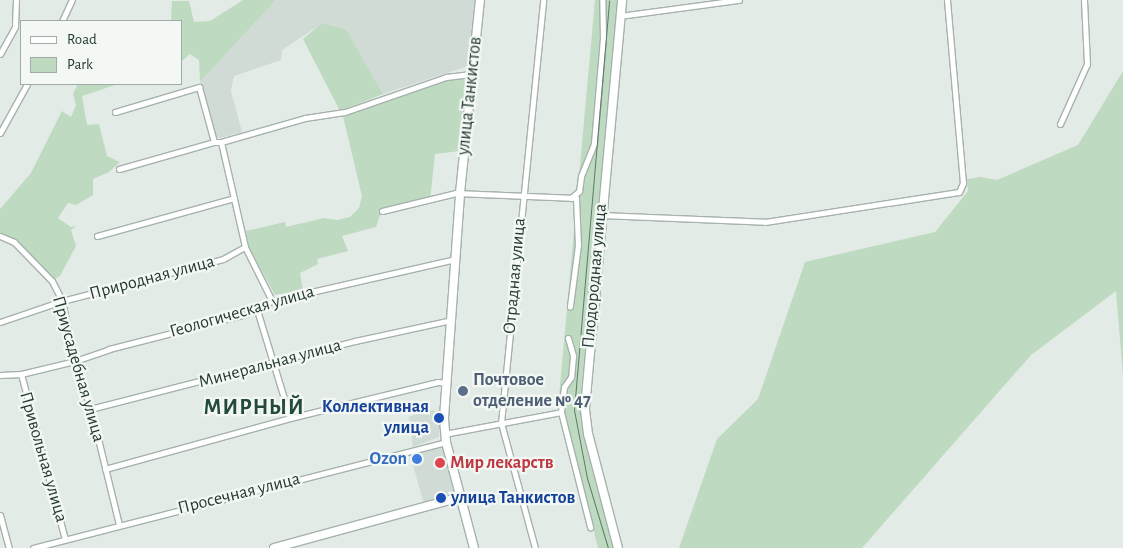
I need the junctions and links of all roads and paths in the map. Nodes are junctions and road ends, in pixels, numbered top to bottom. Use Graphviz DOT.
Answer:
graph roads {
  1 [pos="16,0"];
  2 [pos="72,0"];
  3 [pos="480,0"];
  4 [pos="543,0"];
  5 [pos="602,0"];
  6 [pos="622,0"];
  7 [pos="739,0"];
  8 [pos="947,0"];
  9 [pos="1084,0"];
  10 [pos="620,16"];
  11 [pos="62,20"];
  12 [pos="0,54"];
  13 [pos="471,74"];
  14 [pos="27,85"];
  15 [pos="116,112"];
  16 [pos="1060,124"];
  17 [pos="0,133"];
  18 [pos="214,142"];
  19 [pos="221,142"];
  20 [pos="119,169"];
  21 [pos="460,193"];
  22 [pos="523,194"];
  23 [pos="234,198"];
  24 [pos="574,198"];
  25 [pos="382,211"];
  26 [pos="601,215"];
  27 [pos="0,236"];
  28 [pos="97,236"];
  29 [pos="245,247"];
  30 [pos="455,259"];
  31 [pos="62,301"];
  32 [pos="272,301"];
  33 [pos="570,306"];
  34 [pos="257,310"];
  35 [pos="451,320"];
  36 [pos="0,322"];
  37 [pos="568,338"];
  38 [pos="74,361"];
  39 [pos="275,363"];
  40 [pos="21,374"];
  41 [pos="0,375"];
  42 [pos="446,383"];
  43 [pos="90,409"];
  44 [pos="561,412"];
  45 [pos="290,418"];
  46 [pos="501,423"];
  47 [pos="445,438"];
  48 [pos="105,469"];
  49 [pos="460,497"];
  50 [pos="0,515"];
  51 [pos="119,525"];
  52 [pos="590,527"];
  53 [pos="66,539"];
  54 [pos="9,548"];
  55 [pos="33,548"];
  56 [pos="274,548"];
  57 [pos="474,548"];
  58 [pos="536,548"];
  59 [pos="618,548"];
  1 -- 12 [label="street"];
  2 -- 11 [label="street"];
  3 -- 13 [label="main road, улица Танкистов"];
  4 -- 22 [label="street, Отрадная улица"];
  5 -- 24 [label="street"];
  6 -- 10 [label="main road, Плодородная улица"];
  7 -- 10 [label="street"];
  8 -- 26 [label="street"];
  9 -- 16 [label="street"];
  10 -- 26 [label="main road, Плодородная улица"];
  13 -- 19 [label="street"];
  13 -- 21 [label="main road, улица Танкистов"];
  14 -- 17 [label="street"];
  15 -- 18 [label="street"];
  18 -- 19 [label="street"];
  18 -- 20 [label="street"];
  19 -- 23 [label="street"];
  21 -- 22 [label="street"];
  21 -- 25 [label="street"];
  21 -- 30 [label="main road, улица Танкистов"];
  22 -- 24 [label="street"];
  22 -- 46 [label="street, Отрадная улица"];
  23 -- 28 [label="street"];
  23 -- 29 [label="street"];
  24 -- 33 [label="street"];
  26 -- 59 [label="main road, Плодородная улица"];
  27 -- 31 [label="street, Приусадебная улица"];
  29 -- 31 [label="street, Природная улица"];
  29 -- 32 [label="street"];
  30 -- 32 [label="street, Геологическая улица"];
  30 -- 35 [label="main road, улица Танкистов"];
  31 -- 36 [label="street, Природная улица"];
  31 -- 38 [label="street, Приусадебная улица"];
  32 -- 34 [label="street, Геологическая улица"];
  34 -- 38 [label="street, Геологическая улица"];
  34 -- 39 [label="street"];
  35 -- 39 [label="street, Минеральная улица"];
  35 -- 42 [label="main road, улица Танкистов"];
  37 -- 44 [label="street"];
  38 -- 40 [label="street, Геологическая улица"];
  38 -- 43 [label="street, Приусадебная улица"];
  39 -- 43 [label="street, Минеральная улица"];
  39 -- 45 [label="street"];
  40 -- 41 [label="street, Геологическая улица"];
  40 -- 53 [label="street, Привольная улица"];
  42 -- 45 [label="street"];
  42 -- 47 [label="main road, улица Танкистов"];
  43 -- 48 [label="street, Приусадебная улица"];
  44 -- 46 [label="street, Просечная улица"];
  44 -- 52 [label="street"];
  45 -- 48 [label="street"];
  46 -- 47 [label="street, Просечная улица"];
  46 -- 58 [label="street, Отрадная улица"];
  47 -- 49 [label="main road, улица Танкистов"];
  47 -- 51 [label="street, Просечная улица"];
  48 -- 51 [label="street, Приусадебная улица"];
  49 -- 56 [label="main road"];
  49 -- 57 [label="main road, улица Танкистов"];
  50 -- 54 [label="street"];
  51 -- 53 [label="street, Просечная улица"];
  53 -- 55 [label="street, Просечная улица"];
}
